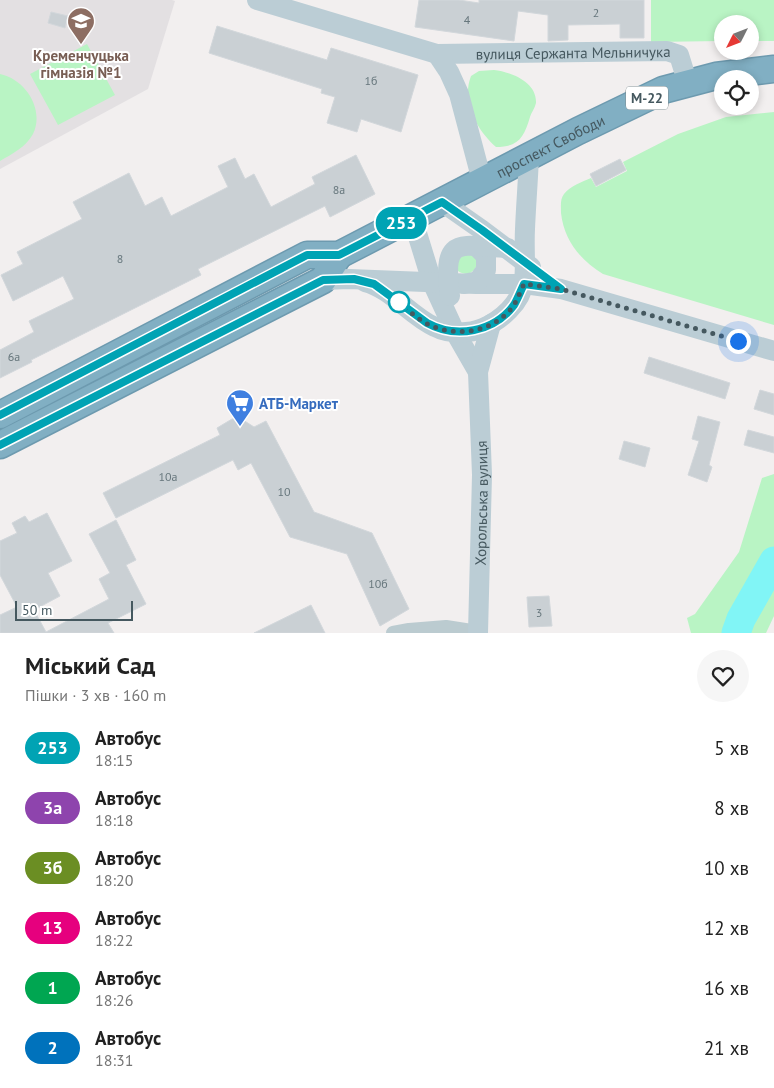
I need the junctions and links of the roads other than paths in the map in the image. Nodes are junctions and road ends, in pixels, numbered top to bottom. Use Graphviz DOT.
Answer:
graph roads {
  1 [pos="257,0"];
  2 [pos="437,54"];
  3 [pos="774,69"];
  4 [pos="688,84"];
  5 [pos="529,157"];
  6 [pos="482,181"];
  7 [pos="442,202"];
  8 [pos="412,217"];
  9 [pos="476,247"];
  10 [pos="508,248"];
  11 [pos="339,255"];
  12 [pos="524,262"];
  13 [pos="448,278"];
  14 [pos="354,279"];
  15 [pos="323,280"];
  16 [pos="524,284"];
  17 [pos="561,289"];
  18 [pos="491,324"];
  19 [pos="455,332"];
  20 [pos="774,351"];
  21 [pos="478,372"];
  22 [pos="0,415"];
  23 [pos="0,445"];
  24 [pos="393,633"];
  25 [pos="478,633"];
  1 -- 2 [label="main road, вулиця Сержанта Мельничука"];
  2 -- 4 [label="main road, вулиця Сержанта Мельничука"];
  2 -- 6 [label="main road"];
  3 -- 4 [label="highway, проспект Свободи / М-22"];
  4 -- 5 [label="highway, проспект Свободи / М-22"];
  5 -- 6 [label="highway, проспект Свободи / М-22"];
  5 -- 12 [label="main road"];
  6 -- 7 [label="highway, проспект Свободи / М-22"];
  7 -- 8 [label="highway, проспект Свободи / М-22"];
  7 -- 10 [label="main road"];
  8 -- 11 [label="highway, проспект Свободи / М-22"];
  8 -- 13 [label="main road"];
  9 -- 10 [label="main road"];
  9 -- 13 [label="main road"];
  9 -- 13 [label="main road"];
  10 -- 12 [label="main road"];
  11 -- 15 [label="highway, проспект Свободи / М-22"];
  11 -- 22 [label="highway, проспект Свободи / М-22"];
  12 -- 16 [label="main road"];
  12 -- 17 [label="main road"];
  13 -- 14 [label="main road"];
  13 -- 16 [label="main road"];
  13 -- 19 [label="main road"];
  14 -- 15 [label="main road"];
  14 -- 19 [label="main road"];
  15 -- 23 [label="highway"];
  16 -- 17 [label="main road"];
  16 -- 18 [label="main road"];
  17 -- 20 [label="main road"];
  18 -- 19 [label="main road"];
  18 -- 21 [label="main road"];
  19 -- 21 [label="main road"];
  21 -- 25 [label="main road, Хорольська вулиця"];
  24 -- 25 [label="street"];
}
